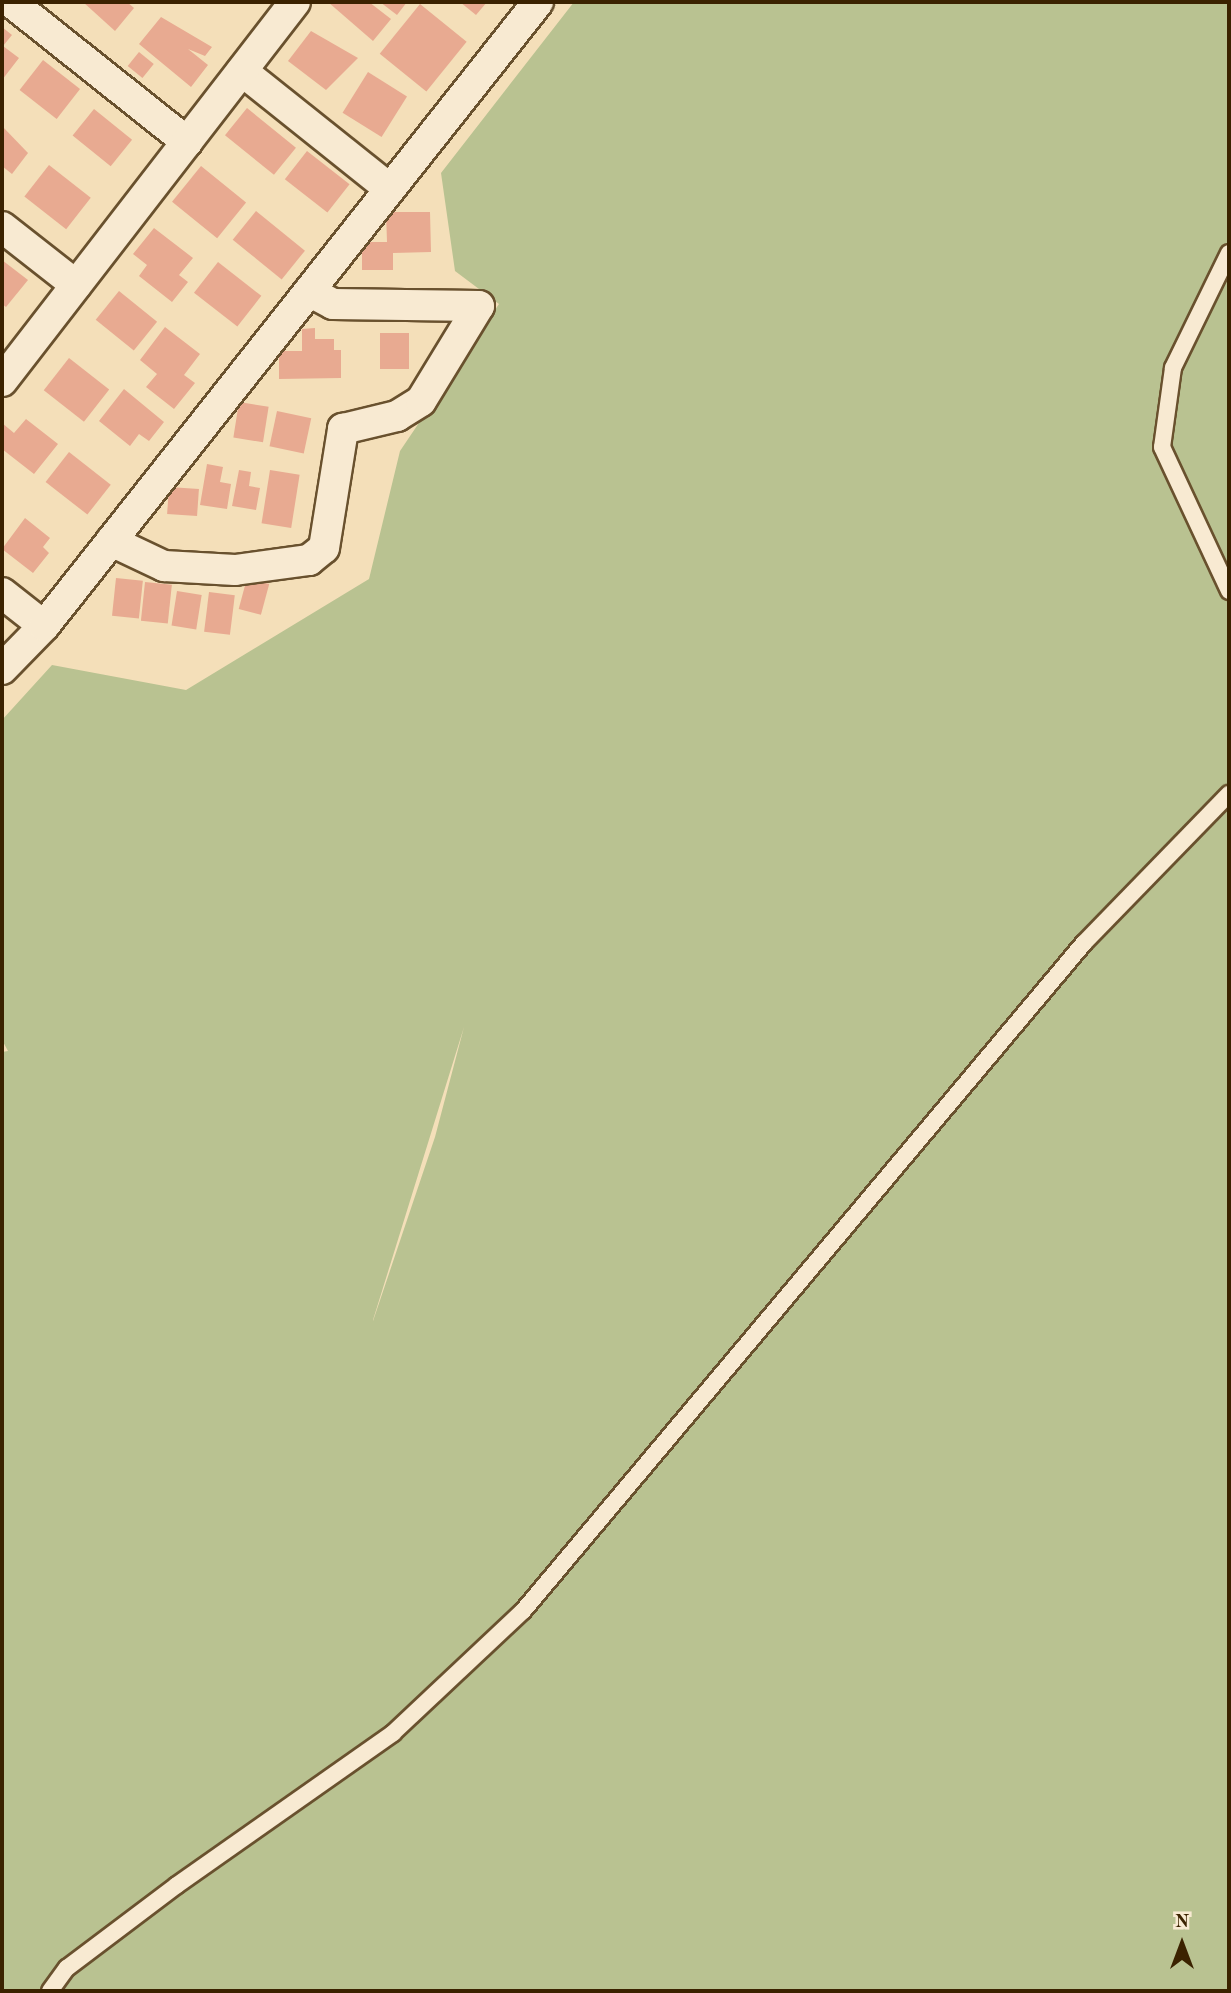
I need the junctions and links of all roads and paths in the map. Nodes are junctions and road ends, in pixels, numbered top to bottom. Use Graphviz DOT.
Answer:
graph roads {
  1 [pos="11,2"];
  2 [pos="295,2"];
  3 [pos="538,2"];
  4 [pos="242,71"];
  5 [pos="187,142"];
  6 [pos="390,189"];
  7 [pos="2,227"];
  8 [pos="1229,253"];
  9 [pos="76,285"];
  10 [pos="309,291"];
  11 [pos="2,381"];
  12 [pos="111,541"];
  13 [pos="1229,591"];
  14 [pos="2,593"];
  15 [pos="44,626"];
  16 [pos="2,669"];
  17 [pos="1229,794"];
  18 [pos="50,1991"];
  1 -- 5 [label="street"];
  2 -- 4 [label="street"];
  3 -- 6 [label="street"];
  4 -- 5 [label="street"];
  4 -- 6 [label="street"];
  5 -- 9 [label="street"];
  6 -- 10 [label="street"];
  7 -- 9 [label="street"];
  8 -- 13 [label="lane"];
  9 -- 11 [label="street"];
  10 -- 12 [label="street"];
  10 -- 12 [label="street"];
  12 -- 15 [label="street"];
  14 -- 15 [label="street"];
  15 -- 16 [label="street"];
  17 -- 18 [label="lane"];
}
